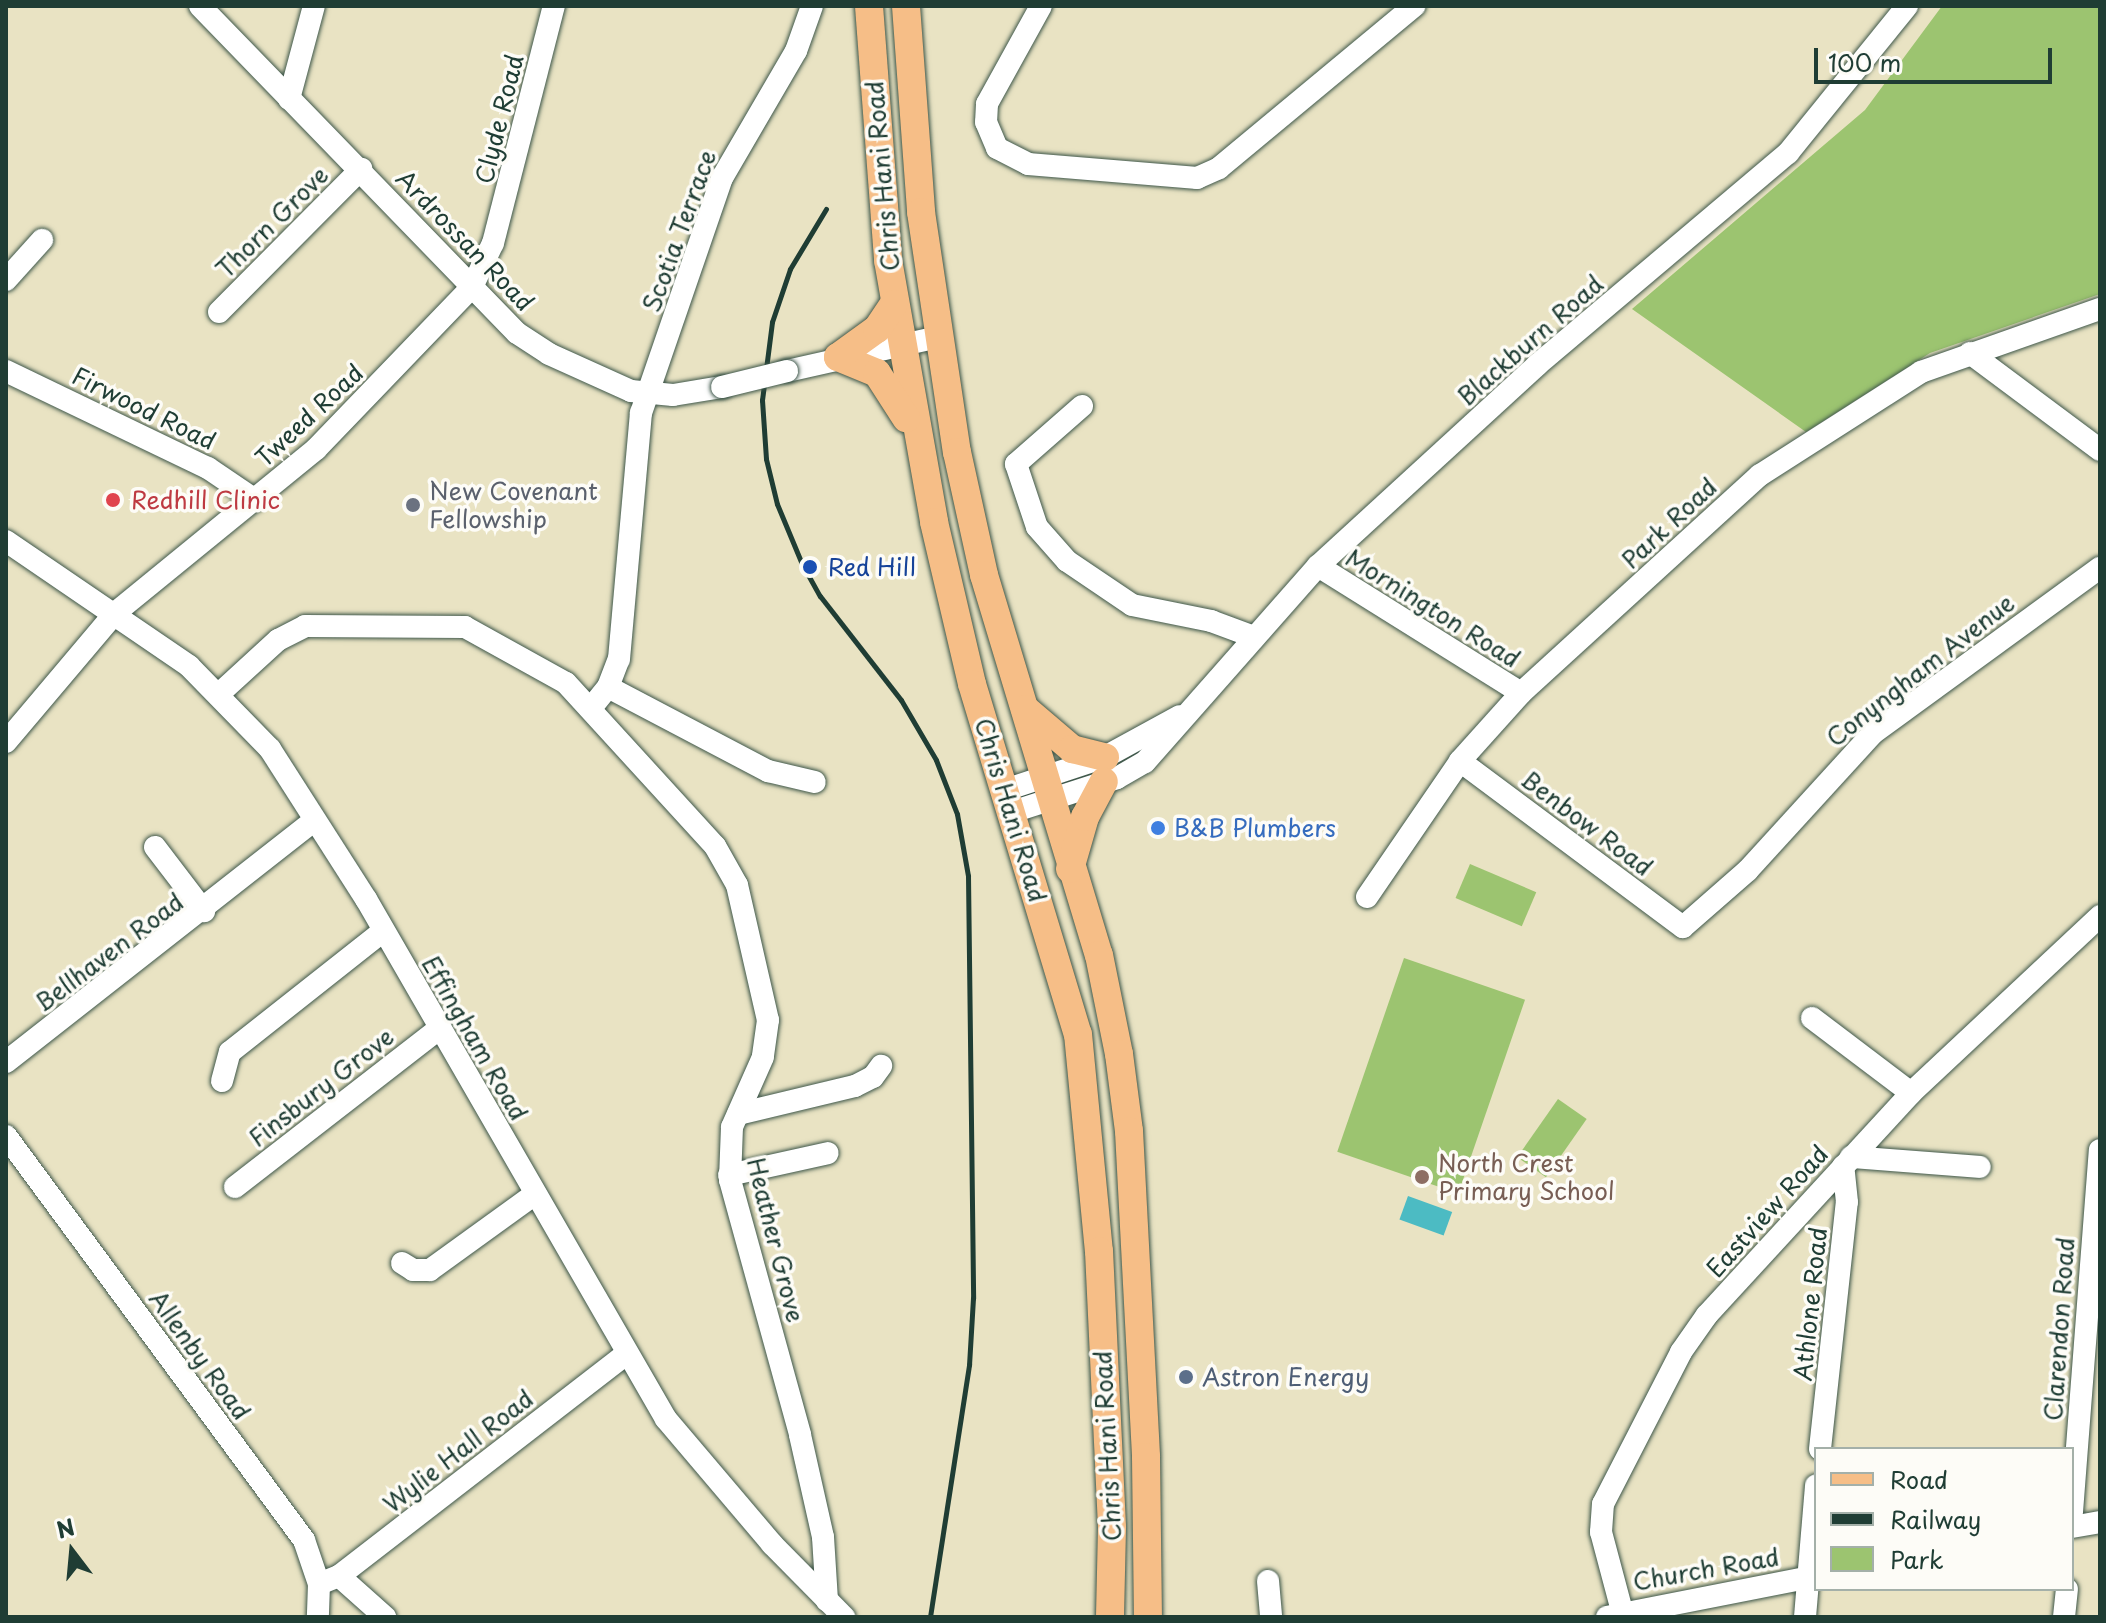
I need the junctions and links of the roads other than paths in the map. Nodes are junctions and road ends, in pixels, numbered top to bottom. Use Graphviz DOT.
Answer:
graph roads {
  1 [pos="200,6"];
  2 [pos="314,6"];
  3 [pos="554,6"];
  4 [pos="812,6"];
  5 [pos="869,6"];
  6 [pos="906,6"];
  7 [pos="1041,6"];
  8 [pos="1907,6"];
  9 [pos="1408,8"];
  10 [pos="289,99"];
  11 [pos="361,169"];
  12 [pos="42,240"];
  13 [pos="6,280"];
  14 [pos="472,287"];
  15 [pos="894,304"];
  16 [pos="2100,309"];
  17 [pos="219,312"];
  18 [pos="938,337"];
  19 [pos="901,345"];
  20 [pos="1970,353"];
  21 [pos="838,357"];
  22 [pos="6,371"];
  23 [pos="648,394"];
  24 [pos="1082,406"];
  25 [pos="916,436"];
  26 [pos="2100,450"];
  27 [pos="255,500"];
  28 [pos="6,541"];
  29 [pos="1318,566"];
  30 [pos="2100,568"];
  31 [pos="115,613"];
  32 [pos="1254,637"];
  33 [pos="608,687"];
  34 [pos="220,693"];
  35 [pos="1521,693"];
  36 [pos="1022,705"];
  37 [pos="591,708"];
  38 [pos="6,742"];
  39 [pos="1460,761"];
  40 [pos="1105,770"];
  41 [pos="815,782"];
  42 [pos="1047,789"];
  43 [pos="1009,801"];
  44 [pos="307,826"];
  45 [pos="155,847"];
  46 [pos="1070,869"];
  47 [pos="1367,897"];
  48 [pos="204,911"];
  49 [pos="2100,916"];
  50 [pos="1683,927"];
  51 [pos="383,931"];
  52 [pos="1812,1018"];
  53 [pos="440,1028"];
  54 [pos="6,1062"];
  55 [pos="881,1066"];
  56 [pos="222,1081"];
  57 [pos="1911,1093"];
  58 [pos="738,1114"];
  59 [pos="6,1136"];
  60 [pos="2100,1150"];
  61 [pos="828,1153"];
  62 [pos="1847,1162"];
  63 [pos="1980,1167"];
  64 [pos="729,1175"];
  65 [pos="235,1187"];
  66 [pos="535,1194"];
  67 [pos="402,1263"];
  68 [pos="626,1354"];
  69 [pos="1820,1447"];
  70 [pos="2074,1486"];
  71 [pos="1814,1522"];
  72 [pos="2100,1522"];
  73 [pos="2074,1527"];
  74 [pos="1811,1577"];
  75 [pos="329,1580"];
  76 [pos="1268,1581"];
  77 [pos="2067,1591"];
  78 [pos="835,1609"];
  79 [pos="1614,1614"];
  80 [pos="318,1617"];
  81 [pos="385,1617"];
  82 [pos="1110,1617"];
  83 [pos="1148,1617"];
  84 [pos="1271,1617"];
  85 [pos="1805,1617"];
  86 [pos="2064,1617"];
  1 -- 10 [label="street, Ardrossan Road"];
  2 -- 10 [label="street"];
  3 -- 14 [label="street, Clyde Road"];
  4 -- 23 [label="street, Scotia Terrace"];
  5 -- 15 [label="main road, Chris Hani Road"];
  6 -- 18 [label="main road, Chris Hani Road"];
  7 -- 9 [label="street"];
  8 -- 29 [label="street, Blackburn Road"];
  10 -- 11 [label="street, Ardrossan Road"];
  11 -- 14 [label="street, Ardrossan Road"];
  11 -- 17 [label="street, Thorn Grove"];
  12 -- 13 [label="street"];
  14 -- 23 [label="street, Ardrossan Road"];
  14 -- 27 [label="street, Tweed Road"];
  15 -- 19 [label="main road, Chris Hani Road"];
  15 -- 21 [label="main road"];
  16 -- 20 [label="street, Park Road"];
  18 -- 19 [label="street, Ardrossan Road"];
  18 -- 36 [label="main road, Chris Hani Road"];
  19 -- 21 [label="street, Ardrossan Road"];
  19 -- 25 [label="main road, Chris Hani Road"];
  20 -- 26 [label="street"];
  20 -- 35 [label="street, Park Road"];
  21 -- 23 [label="street, Ardrossan Road, bridge"];
  21 -- 25 [label="main road"];
  22 -- 27 [label="street, Firwood Road"];
  23 -- 33 [label="street, Scotia Terrace"];
  24 -- 32 [label="street"];
  25 -- 43 [label="main road, Chris Hani Road"];
  27 -- 31 [label="street, Tweed Road"];
  28 -- 31 [label="street, Effingham Road"];
  29 -- 32 [label="street, Blackburn Road"];
  29 -- 35 [label="street, Mornington Road"];
  30 -- 50 [label="street, Conyngham Avenue"];
  31 -- 34 [label="street, Effingham Road"];
  31 -- 38 [label="street, Tweed Road"];
  32 -- 40 [label="street, Blackburn Road"];
  33 -- 37 [label="street"];
  33 -- 41 [label="street"];
  34 -- 37 [label="street, Heather Grove"];
  34 -- 51 [label="street, Effingham Road"];
  35 -- 39 [label="street, Park Road"];
  36 -- 40 [label="main road"];
  36 -- 42 [label="main road, Chris Hani Road"];
  37 -- 58 [label="street, Heather Grove"];
  39 -- 47 [label="street, Park Road"];
  39 -- 50 [label="street, Benbow Road"];
  40 -- 42 [label="street, Blackburn Road"];
  40 -- 46 [label="main road"];
  42 -- 43 [label="street, Blackburn Road"];
  42 -- 46 [label="main road, Chris Hani Road"];
  43 -- 82 [label="main road, Chris Hani Road"];
  44 -- 48 [label="street, Bellhaven Road"];
  45 -- 48 [label="street, Bellhaven Road"];
  46 -- 83 [label="main road, Chris Hani Road"];
  48 -- 54 [label="street, Bellhaven Road"];
  49 -- 57 [label="street, Eastview Road"];
  51 -- 53 [label="street, Effingham Road"];
  51 -- 56 [label="street"];
  52 -- 57 [label="street"];
  53 -- 65 [label="street, Finsbury Grove"];
  53 -- 66 [label="street, Effingham Road"];
  55 -- 58 [label="street"];
  57 -- 62 [label="street, Eastview Road"];
  58 -- 64 [label="street, Heather Grove"];
  59 -- 75 [label="street, Allenby Road"];
  60 -- 70 [label="street, Clarendon Road"];
  61 -- 64 [label="street"];
  62 -- 63 [label="street"];
  62 -- 69 [label="street, Athlone Road"];
  62 -- 79 [label="street, Eastview Road"];
  64 -- 78 [label="street, Heather Grove"];
  66 -- 67 [label="street"];
  66 -- 68 [label="street, Effingham Road"];
  68 -- 75 [label="street, Wylie Hall Road"];
  68 -- 78 [label="street, Effingham Road"];
  71 -- 74 [label="street"];
  72 -- 73 [label="street"];
  74 -- 79 [label="street, Church Road"];
  74 -- 85 [label="street"];
  75 -- 80 [label="street, Allenby Road"];
  75 -- 81 [label="street"];
  76 -- 84 [label="street"];
  77 -- 86 [label="street"];
}
